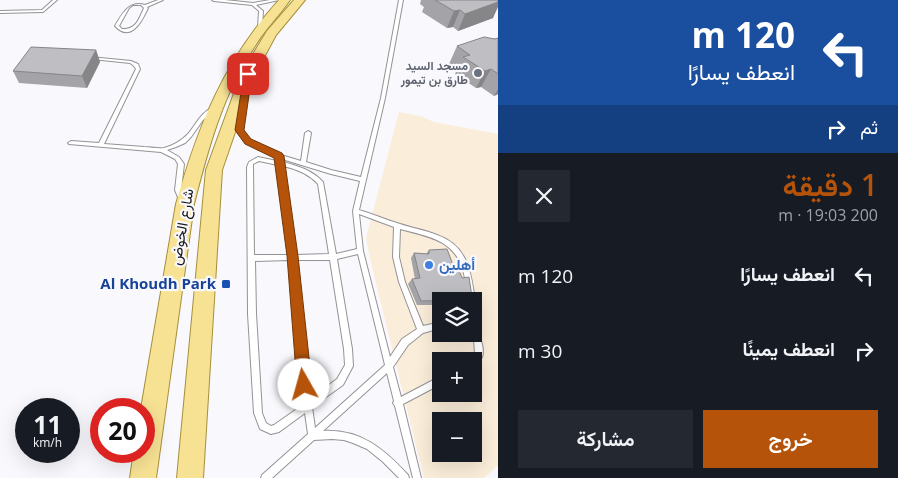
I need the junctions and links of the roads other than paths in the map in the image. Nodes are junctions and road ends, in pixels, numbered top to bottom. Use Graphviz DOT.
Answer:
graph roads {
  1 [pos="55,0"];
  2 [pos="161,0"];
  3 [pos="214,0"];
  4 [pos="277,0"];
  5 [pos="285,0"];
  6 [pos="300,0"];
  7 [pos="401,0"];
  8 [pos="253,4"];
  9 [pos="146,6"];
  10 [pos="0,12"];
  11 [pos="260,27"];
  12 [pos="92,58"];
  13 [pos="248,74"];
  14 [pos="216,107"];
  15 [pos="308,133"];
  16 [pos="71,143"];
  17 [pos="101,145"];
  18 [pos="162,150"];
  19 [pos="279,156"];
  20 [pos="303,162"];
  21 [pos="280,164"];
  22 [pos="362,179"];
  23 [pos="185,204"];
  24 [pos="356,211"];
  25 [pos="397,226"];
  26 [pos="360,252"];
  27 [pos="292,256"];
  28 [pos="334,257"];
  29 [pos="253,258"];
  30 [pos="471,292"];
  31 [pos="432,327"];
  32 [pos="421,330"];
  33 [pos="388,367"];
  34 [pos="432,384"];
  35 [pos="397,402"];
  36 [pos="307,404"];
  37 [pos="312,436"];
  38 [pos="143,478"];
  39 [pos="190,478"];
  40 [pos="265,478"];
  41 [pos="405,478"];
  42 [pos="416,478"];
  1 -- 10 [label="lane"];
  2 -- 9 [label="lane"];
  3 -- 8 [label="lane"];
  4 -- 8 [label="lane"];
  5 -- 11 [label="main road, شارع الخوض"];
  6 -- 13 [label="main road, شارع الخوض"];
  7 -- 22 [label="lane"];
  8 -- 11 [label="lane"];
  9 -- 9 [label="lane"];
  11 -- 14 [label="main road, شارع الخوض"];
  12 -- 17 [label="lane"];
  13 -- 19 [label="lane"];
  13 -- 39 [label="main road, شارع الخوض"];
  14 -- 18 [label="lane"];
  14 -- 23 [label="main road, شارع الخوض"];
  15 -- 20 [label="lane"];
  16 -- 17 [label="lane"];
  17 -- 18 [label="lane"];
  18 -- 23 [label="lane"];
  19 -- 20 [label="lane"];
  19 -- 21 [label="lane"];
  20 -- 22 [label="lane"];
  21 -- 27 [label="lane"];
  21 -- 28 [label="lane"];
  21 -- 29 [label="lane"];
  22 -- 24 [label="lane"];
  23 -- 38 [label="main road, شارع الخوض"];
  24 -- 25 [label="lane"];
  24 -- 26 [label="lane"];
  25 -- 30 [label="lane"];
  25 -- 32 [label="lane"];
  26 -- 28 [label="lane"];
  26 -- 33 [label="lane"];
  27 -- 28 [label="lane"];
  27 -- 29 [label="lane"];
  27 -- 36 [label="lane"];
  28 -- 36 [label="lane"];
  29 -- 36 [label="lane"];
  31 -- 32 [label="lane"];
  32 -- 33 [label="lane"];
  33 -- 35 [label="lane"];
  33 -- 37 [label="lane"];
  34 -- 35 [label="lane"];
  35 -- 42 [label="lane"];
  36 -- 37 [label="lane"];
  37 -- 40 [label="lane"];
  37 -- 41 [label="lane"];
}
